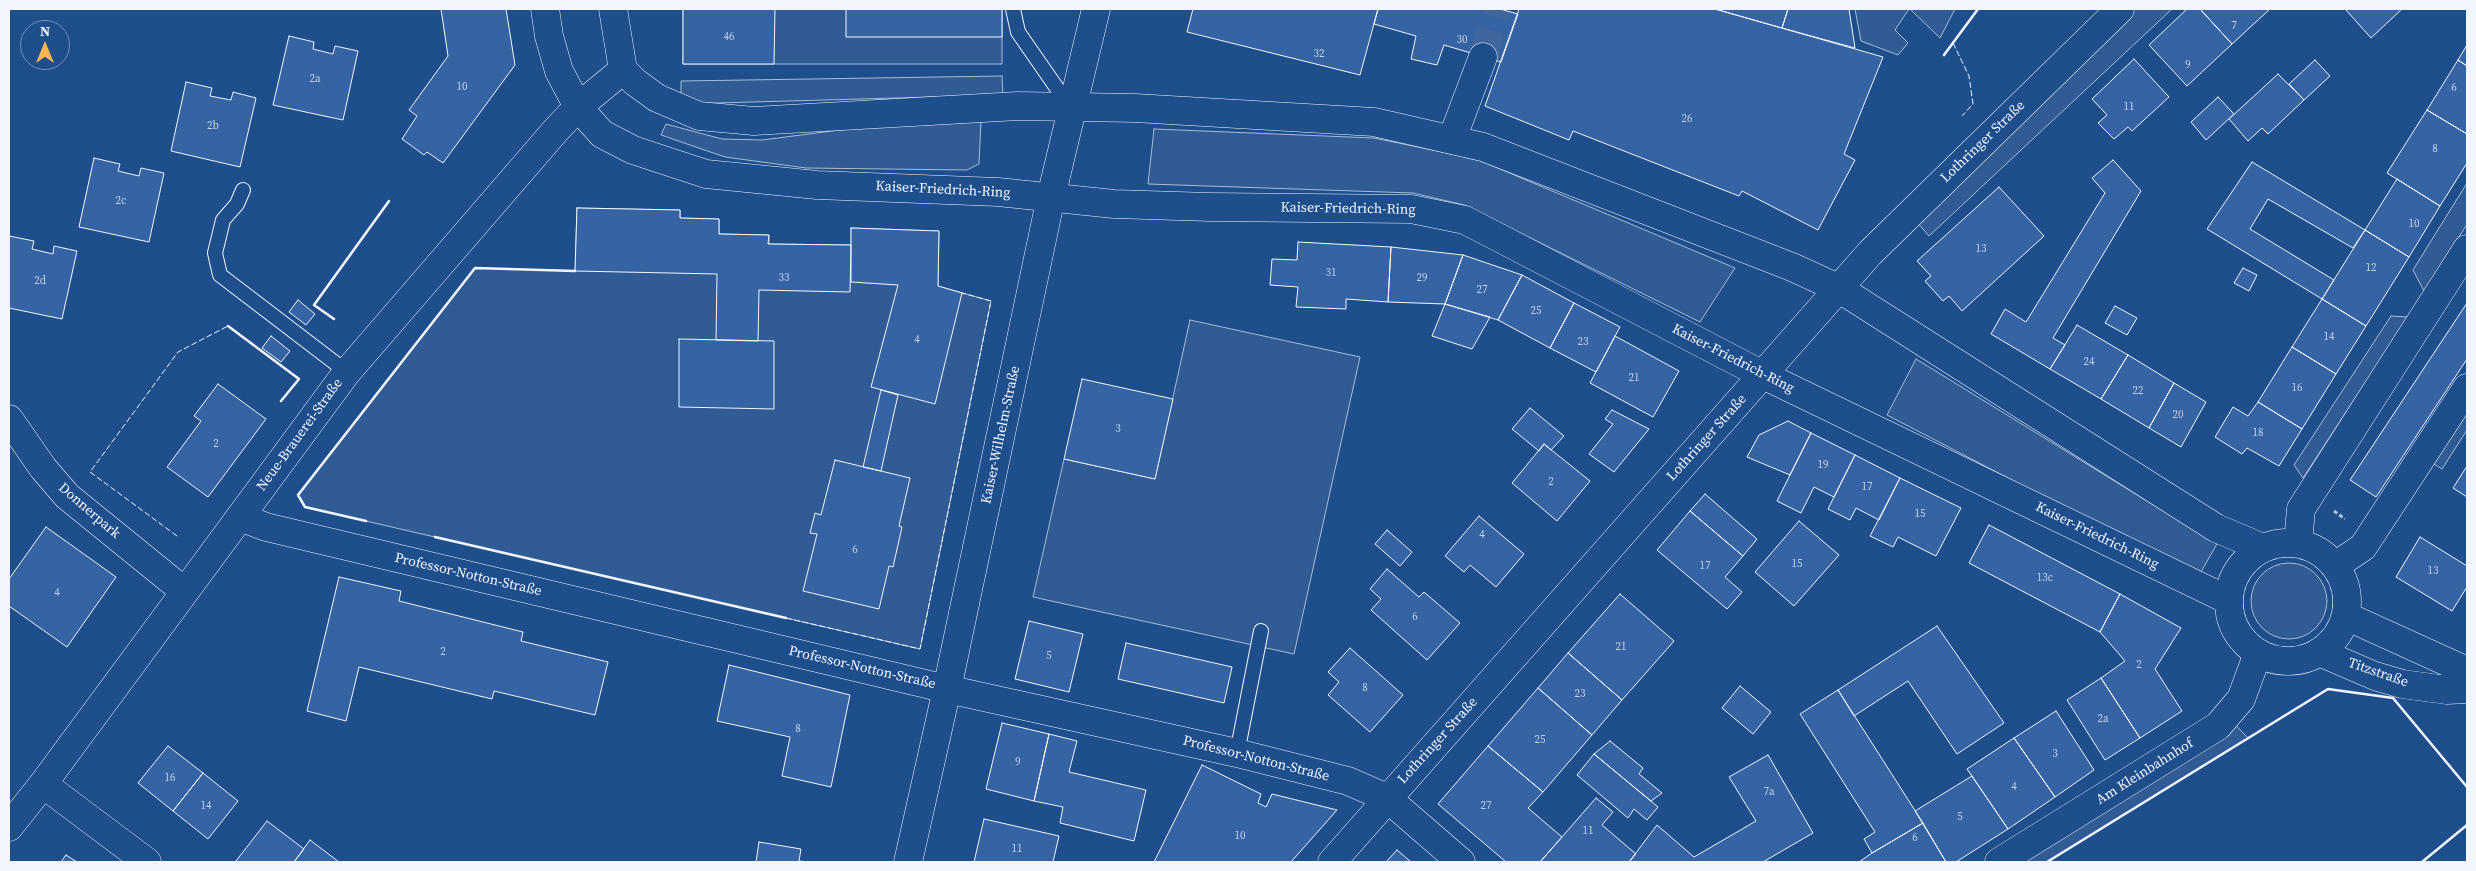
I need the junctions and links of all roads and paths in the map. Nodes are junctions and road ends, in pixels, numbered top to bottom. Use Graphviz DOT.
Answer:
graph roads {
  1 [pos="545,9"];
  2 [pos="613,9"];
  3 [pos="1013,9"];
  4 [pos="1096,9"];
  5 [pos="2120,9"];
  6 [pos="1483,57"];
  7 [pos="623,70"];
  8 [pos="578,107"];
  9 [pos="1070,108"];
  10 [pos="1452,138"];
  11 [pos="243,190"];
  12 [pos="1050,197"];
  13 [pos="2467,249"];
  14 [pos="1838,288"];
  15 [pos="346,372"];
  16 [pos="1763,376"];
  17 [pos="2467,388"];
  18 [pos="9,419"];
  19 [pos="2332,510"];
  20 [pos="240,517"];
  21 [pos="2347,520"];
  22 [pos="2298,543"];
  23 [pos="2262,548"];
  24 [pos="2335,566"];
  25 [pos="184,591"];
  26 [pos="2228,600"];
  27 [pos="2346,616"];
  28 [pos="1261,630"];
  29 [pos="2320,652"];
  30 [pos="2258,653"];
  31 [pos="2467,670"];
  32 [pos="947,689"];
  33 [pos="2467,689"];
  34 [pos="1237,753"];
  35 [pos="43,784"];
  36 [pos="1387,798"];
  37 [pos="9,827"];
  38 [pos="147,862"];
  39 [pos="908,862"];
  40 [pos="1332,862"];
  41 [pos="1461,862"];
  42 [pos="1999,862"];
  1 -- 8 [label="street, Kaiser-Friedrich-Ring"];
  2 -- 7 [label="street"];
  3 -- 9 [label="lane"];
  4 -- 9 [label="street, Kaiser-Wilhelm-Straße"];
  5 -- 14 [label="street, Lothringer Straße"];
  6 -- 10 [label="street"];
  7 -- 8 [label="street, Neue-Brauerei-Straße"];
  7 -- 9 [label="street"];
  8 -- 12 [label="street, Kaiser-Friedrich-Ring"];
  8 -- 15 [label="street, Neue-Brauerei-Straße"];
  9 -- 10 [label="street"];
  9 -- 12 [label="street, Kaiser-Wilhelm-Straße"];
  10 -- 14 [label="street"];
  11 -- 15 [label="lane"];
  12 -- 16 [label="street, Kaiser-Friedrich-Ring"];
  12 -- 32 [label="street, Kaiser-Wilhelm-Straße"];
  13 -- 22 [label="street"];
  14 -- 16 [label="street, Lothringer Straße"];
  14 -- 23 [label="street"];
  15 -- 20 [label="street, Neue-Brauerei-Straße"];
  16 -- 26 [label="street, Kaiser-Friedrich-Ring"];
  16 -- 36 [label="street, Lothringer Straße"];
  17 -- 24 [label="street"];
  18 -- 25 [label="street, Donnerpark"];
  19 -- 21 [label="path"];
  20 -- 25 [label="street, Neue-Brauerei-Straße"];
  20 -- 32 [label="street, Professor-Notton-Straße"];
  22 -- 23 [label="street"];
  22 -- 24 [label="street"];
  23 -- 26 [label="street"];
  24 -- 27 [label="street"];
  25 -- 35 [label="street, Neue-Brauerei-Straße"];
  26 -- 30 [label="street"];
  27 -- 29 [label="street"];
  27 -- 31 [label="street"];
  28 -- 34 [label="lane"];
  29 -- 30 [label="street"];
  29 -- 33 [label="street, Titzstraße"];
  30 -- 42 [label="street, Am Kleinbahnhof"];
  32 -- 34 [label="street, Professor-Notton-Straße"];
  32 -- 39 [label="street, Kaiser-Wilhelm-Straße"];
  34 -- 36 [label="street, Professor-Notton-Straße"];
  35 -- 37 [label="street, Neue-Brauerei-Straße"];
  35 -- 38 [label="street"];
  36 -- 40 [label="street, Lothringer Straße"];
  36 -- 41 [label="street, Professor-Notton-Straße"];
}
